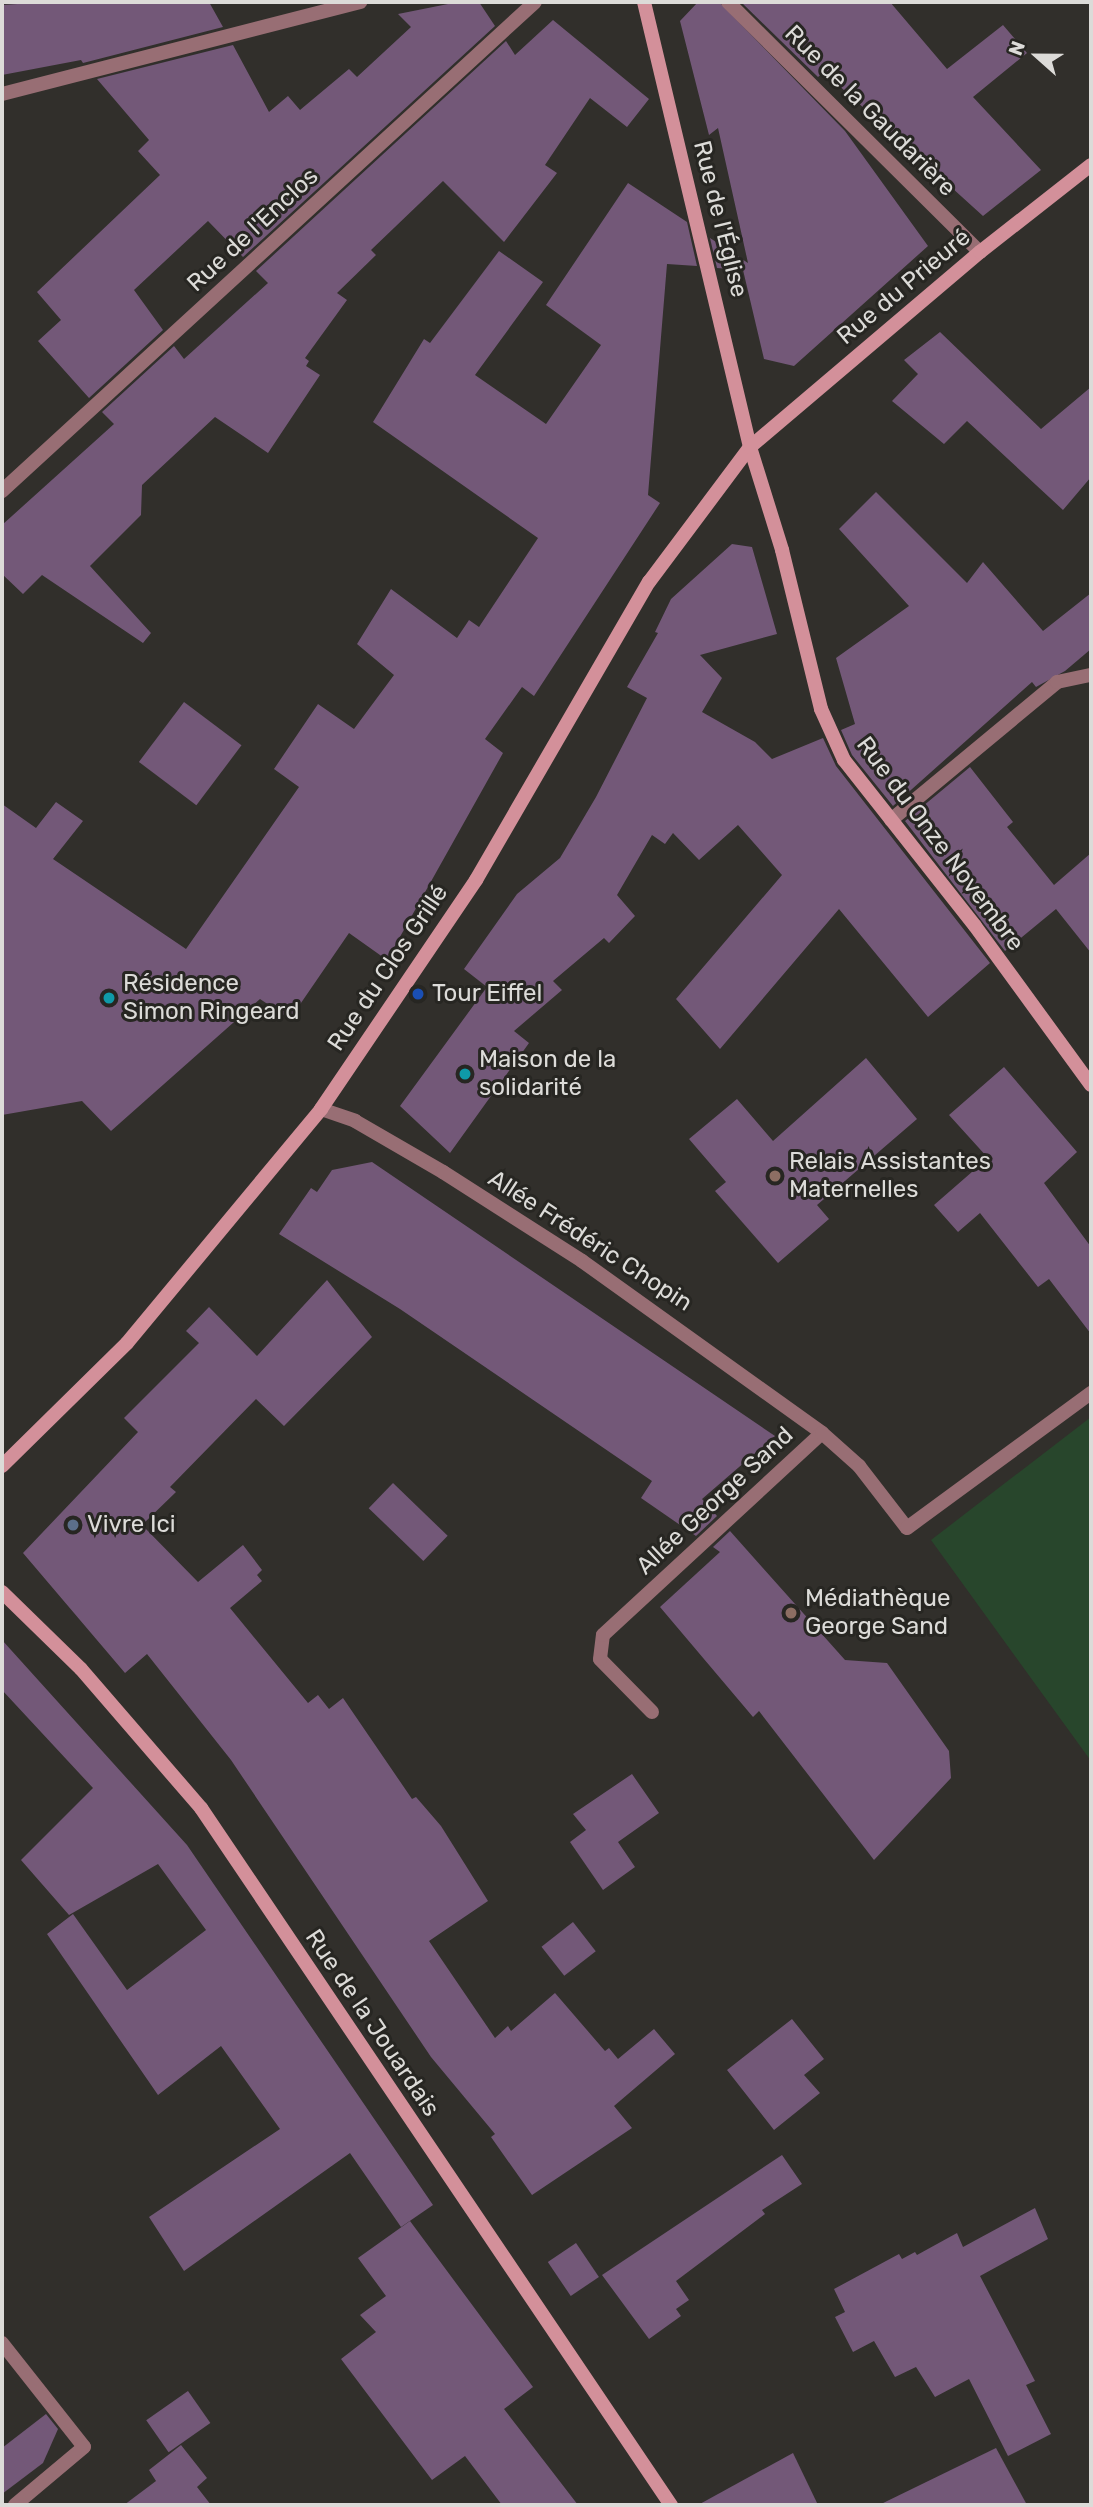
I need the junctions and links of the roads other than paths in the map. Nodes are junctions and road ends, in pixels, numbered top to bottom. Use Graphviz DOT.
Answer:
graph roads {
  1 [pos="360,2"];
  2 [pos="535,2"];
  3 [pos="644,2"];
  4 [pos="728,2"];
  5 [pos="2,94"];
  6 [pos="1091,165"];
  7 [pos="980,253"];
  8 [pos="750,447"];
  9 [pos="2,491"];
  10 [pos="1091,675"];
  11 [pos="891,820"];
  12 [pos="1091,1086"];
  13 [pos="321,1109"];
  14 [pos="1091,1393"];
  15 [pos="822,1433"];
  16 [pos="2,1466"];
  17 [pos="2,1592"];
  18 [pos="652,1712"];
  19 [pos="2,2343"];
  20 [pos="15,2505"];
  21 [pos="671,2505"];
  1 -- 5 [label="street"];
  2 -- 9 [label="street, Rue de l'Enclos"];
  3 -- 8 [label="main road, Rue de l'Église"];
  4 -- 7 [label="street, Rue de la Gaudarière"];
  6 -- 7 [label="main road, Rue du Prieuré"];
  7 -- 8 [label="main road, Rue du Prieuré"];
  8 -- 11 [label="main road, Rue du Onze Novembre"];
  8 -- 13 [label="main road, Rue du Clos Grillé"];
  10 -- 11 [label="street"];
  11 -- 12 [label="main road, Rue du Onze Novembre"];
  13 -- 15 [label="street, Allée Frédéric Chopin"];
  13 -- 16 [label="main road, Rue du Clos Grillé"];
  14 -- 15 [label="street, Allée George Sand"];
  15 -- 18 [label="street, Allée George Sand"];
  17 -- 21 [label="main road, Rue de la Jouardais"];
  19 -- 20 [label="street"];
}
